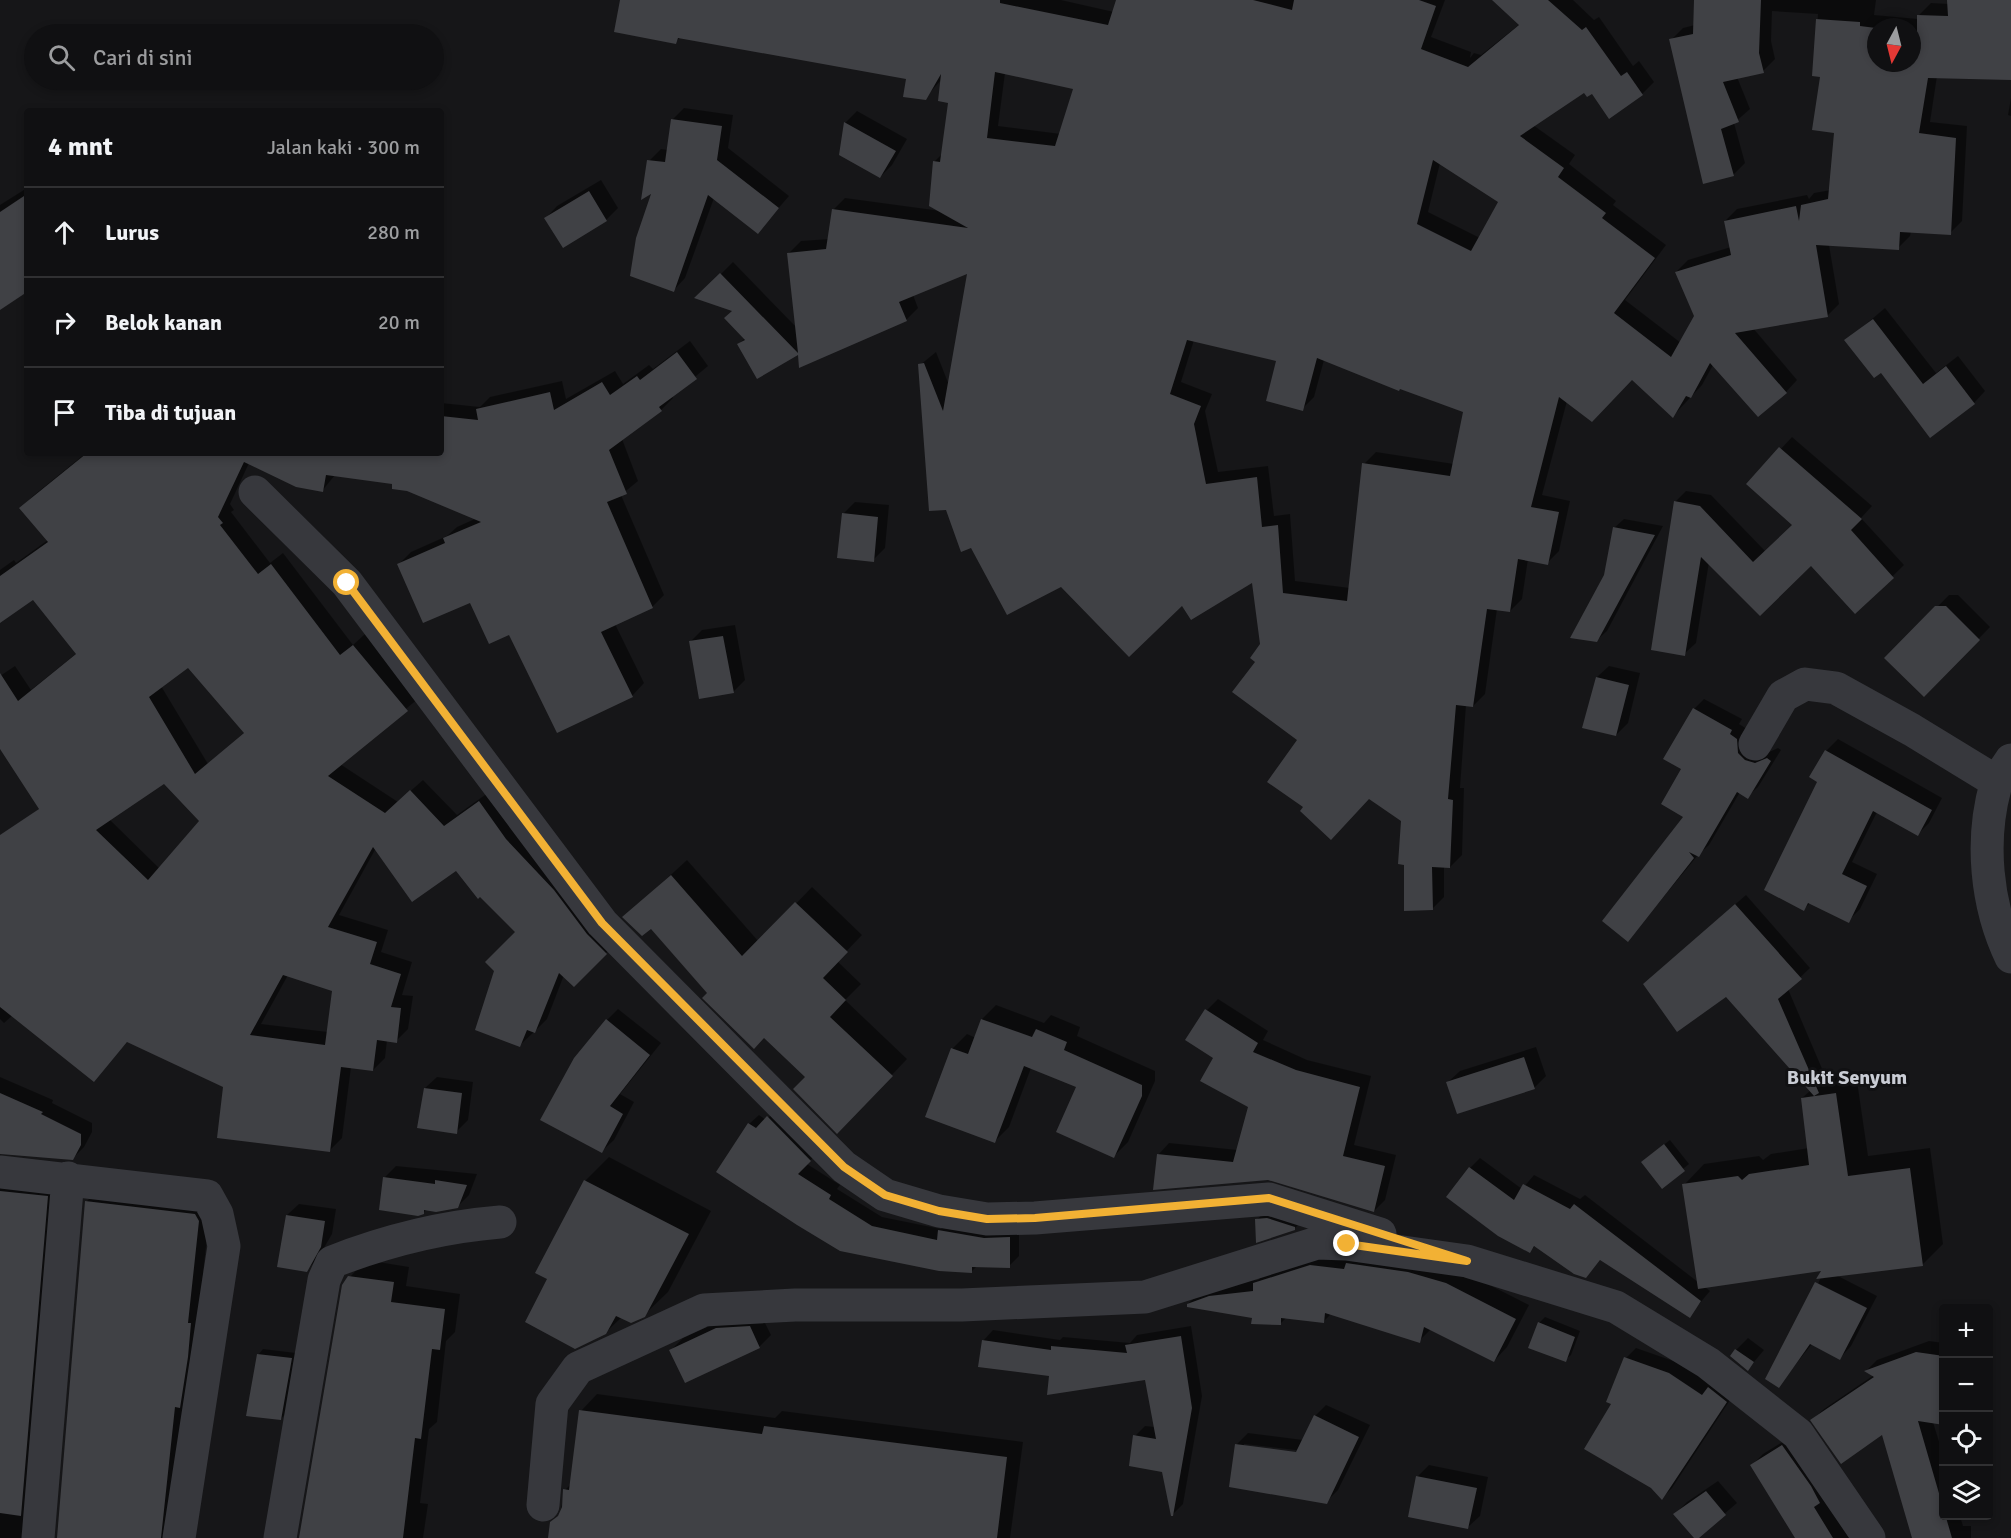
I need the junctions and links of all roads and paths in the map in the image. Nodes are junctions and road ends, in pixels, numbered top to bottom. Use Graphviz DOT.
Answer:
graph roads {
  1 [pos="255,492"];
  2 [pos="1755,744"];
  3 [pos="2004,771"];
  4 [pos="2011,957"];
  5 [pos="0,1172"];
  6 [pos="68,1178"];
  7 [pos="500,1222"];
  8 [pos="1467,1261"];
  9 [pos="543,1505"];
  10 [pos="38,1538"];
  11 [pos="179,1538"];
  12 [pos="280,1538"];
  13 [pos="1869,1538"];
  1 -- 8 [label="street"];
  2 -- 3 [label="street"];
  3 -- 4 [label="street"];
  5 -- 6 [label="street"];
  6 -- 10 [label="street"];
  6 -- 11 [label="street"];
  7 -- 12 [label="street"];
  8 -- 9 [label="street"];
  8 -- 13 [label="street"];
}
